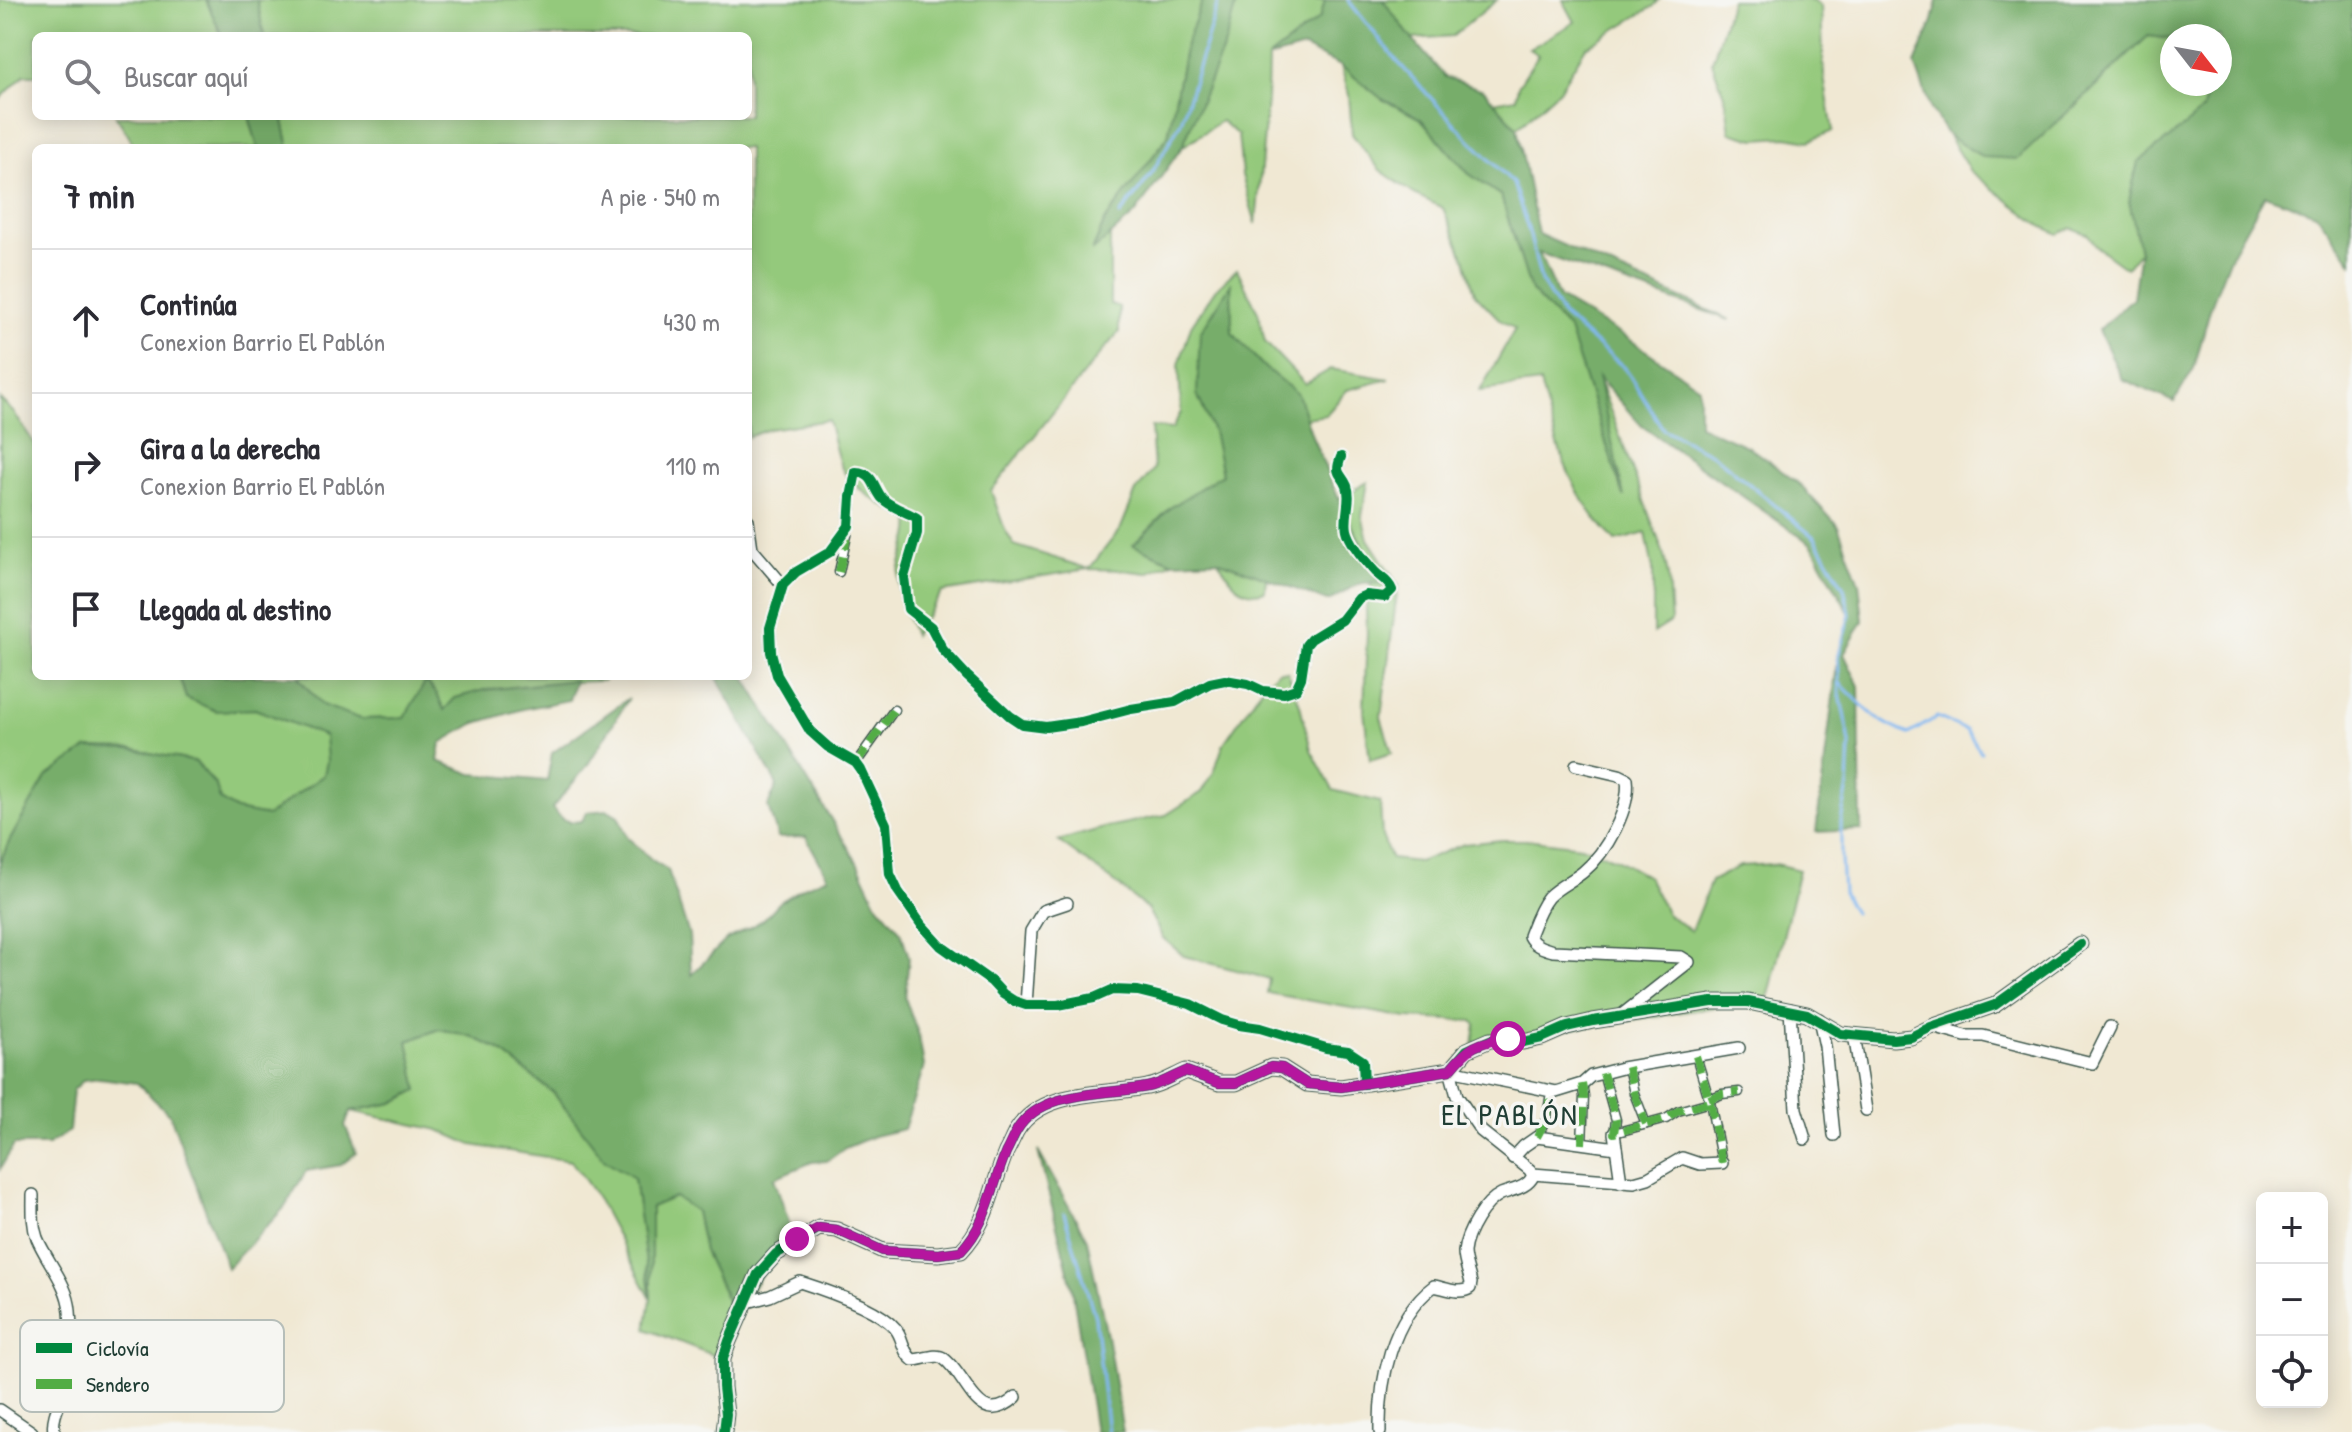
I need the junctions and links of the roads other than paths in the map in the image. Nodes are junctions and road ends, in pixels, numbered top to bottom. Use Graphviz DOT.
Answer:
graph roads {
  1 [pos="1341,457"];
  2 [pos="849,526"];
  3 [pos="752,549"];
  4 [pos="839,572"];
  5 [pos="783,585"];
  6 [pos="894,710"];
  7 [pos="856,763"];
  8 [pos="1576,765"];
  9 [pos="1067,903"];
  10 [pos="2080,944"];
  11 [pos="1026,1005"];
  12 [pos="1790,1009"];
  13 [pos="1619,1017"];
  14 [pos="1819,1019"];
  15 [pos="1931,1027"];
  16 [pos="2110,1027"];
  17 [pos="1854,1034"];
  18 [pos="1739,1048"];
  19 [pos="1696,1056"];
  20 [pos="1628,1067"];
  21 [pos="1450,1070"];
  22 [pos="1603,1073"];
  23 [pos="1364,1084"];
  24 [pos="1582,1084"];
  25 [pos="1551,1092"];
  26 [pos="1739,1092"];
  27 [pos="1710,1100"];
  28 [pos="1866,1110"];
  29 [pos="1646,1124"];
  30 [pos="1614,1133"];
  31 [pos="1834,1135"];
  32 [pos="1537,1137"];
  33 [pos="1805,1139"];
  34 [pos="1582,1144"];
  35 [pos="1616,1148"];
  36 [pos="1513,1158"];
  37 [pos="1722,1163"];
  38 [pos="1533,1174"];
  39 [pos="1621,1182"];
  40 [pos="33,1195"];
  41 [pos="744,1303"];
  42 [pos="70,1320"];
  43 [pos="1016,1397"];
  44 [pos="0,1410"];
  45 [pos="56,1412"];
  46 [pos="32,1432"];
  47 [pos="54,1432"];
  48 [pos="724,1432"];
  49 [pos="1380,1432"];
  1 -- 2 [label="street"];
  2 -- 4 [label="street"];
  2 -- 5 [label="street"];
  3 -- 5 [label="street"];
  5 -- 7 [label="street"];
  6 -- 7 [label="street"];
  7 -- 11 [label="street"];
  8 -- 13 [label="street"];
  9 -- 11 [label="street"];
  10 -- 15 [label="street"];
  11 -- 23 [label="street"];
  12 -- 13 [label="street"];
  12 -- 14 [label="street"];
  12 -- 33 [label="street"];
  13 -- 21 [label="street"];
  14 -- 17 [label="street"];
  14 -- 31 [label="street"];
  15 -- 16 [label="street"];
  15 -- 17 [label="street"];
  17 -- 28 [label="street"];
  18 -- 19 [label="street"];
  19 -- 20 [label="street"];
  19 -- 27 [label="street"];
  20 -- 22 [label="street"];
  20 -- 29 [label="street"];
  21 -- 23 [label="street"];
  21 -- 25 [label="street"];
  21 -- 36 [label="street"];
  22 -- 24 [label="street"];
  22 -- 30 [label="street"];
  23 -- 41 [label="street"];
  24 -- 25 [label="street"];
  24 -- 34 [label="street"];
  25 -- 32 [label="street"];
  26 -- 27 [label="street"];
  27 -- 29 [label="street"];
  27 -- 37 [label="street"];
  29 -- 30 [label="street"];
  30 -- 35 [label="street"];
  32 -- 34 [label="street"];
  32 -- 36 [label="street"];
  34 -- 35 [label="street"];
  35 -- 39 [label="street"];
  36 -- 38 [label="street"];
  37 -- 39 [label="street"];
  38 -- 39 [label="street"];
  38 -- 49 [label="street"];
  40 -- 42 [label="street"];
  41 -- 43 [label="street"];
  41 -- 48 [label="street"];
  44 -- 46 [label="street"];
  45 -- 47 [label="street"];
}
